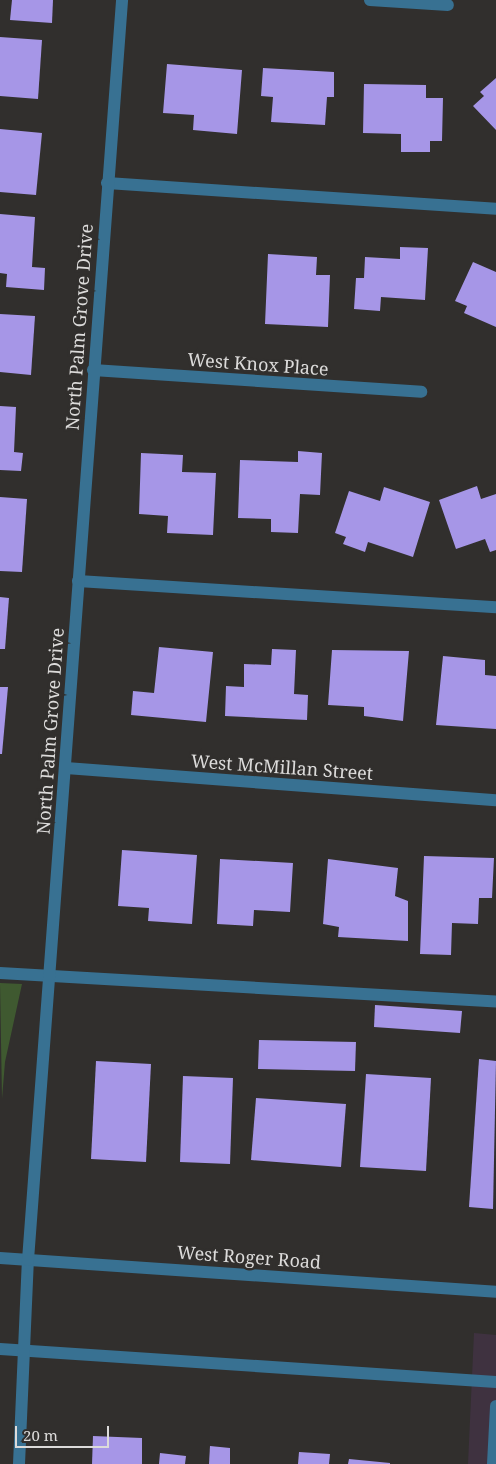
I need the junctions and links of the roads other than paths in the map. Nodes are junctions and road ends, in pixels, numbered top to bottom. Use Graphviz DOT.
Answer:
graph roads {
  1 [pos="122,0"];
  2 [pos="370,0"];
  3 [pos="448,5"];
  4 [pos="107,183"];
  5 [pos="496,209"];
  6 [pos="93,370"];
  7 [pos="421,392"];
  8 [pos="78,581"];
  9 [pos="496,607"];
  10 [pos="66,768"];
  11 [pos="496,800"];
  12 [pos="0,973"];
  13 [pos="50,976"];
  14 [pos="496,1002"];
  15 [pos="0,1258"];
  16 [pos="28,1260"];
  17 [pos="496,1292"];
  18 [pos="0,1349"];
  19 [pos="24,1351"];
  20 [pos="496,1382"];
  21 [pos="496,1406"];
  22 [pos="19,1464"];
  23 [pos="493,1464"];
  1 -- 4 [label="street, North Palm Grove Drive"];
  2 -- 3 [label="street"];
  4 -- 5 [label="street"];
  4 -- 6 [label="street, North Palm Grove Drive"];
  6 -- 7 [label="street, West Knox Place"];
  6 -- 8 [label="street, North Palm Grove Drive"];
  8 -- 9 [label="street"];
  8 -- 10 [label="street, North Palm Grove Drive"];
  10 -- 11 [label="street, West McMillan Street"];
  10 -- 13 [label="street, North Palm Grove Drive"];
  12 -- 13 [label="street"];
  13 -- 14 [label="street"];
  13 -- 16 [label="street, North Palm Grove Drive"];
  15 -- 16 [label="street, West Roger Road"];
  16 -- 17 [label="street, West Roger Road"];
  16 -- 19 [label="street, North Palm Grove Drive"];
  18 -- 19 [label="street"];
  19 -- 20 [label="street"];
  19 -- 22 [label="street, North Palm Grove Drive"];
  21 -- 23 [label="street"];
}
